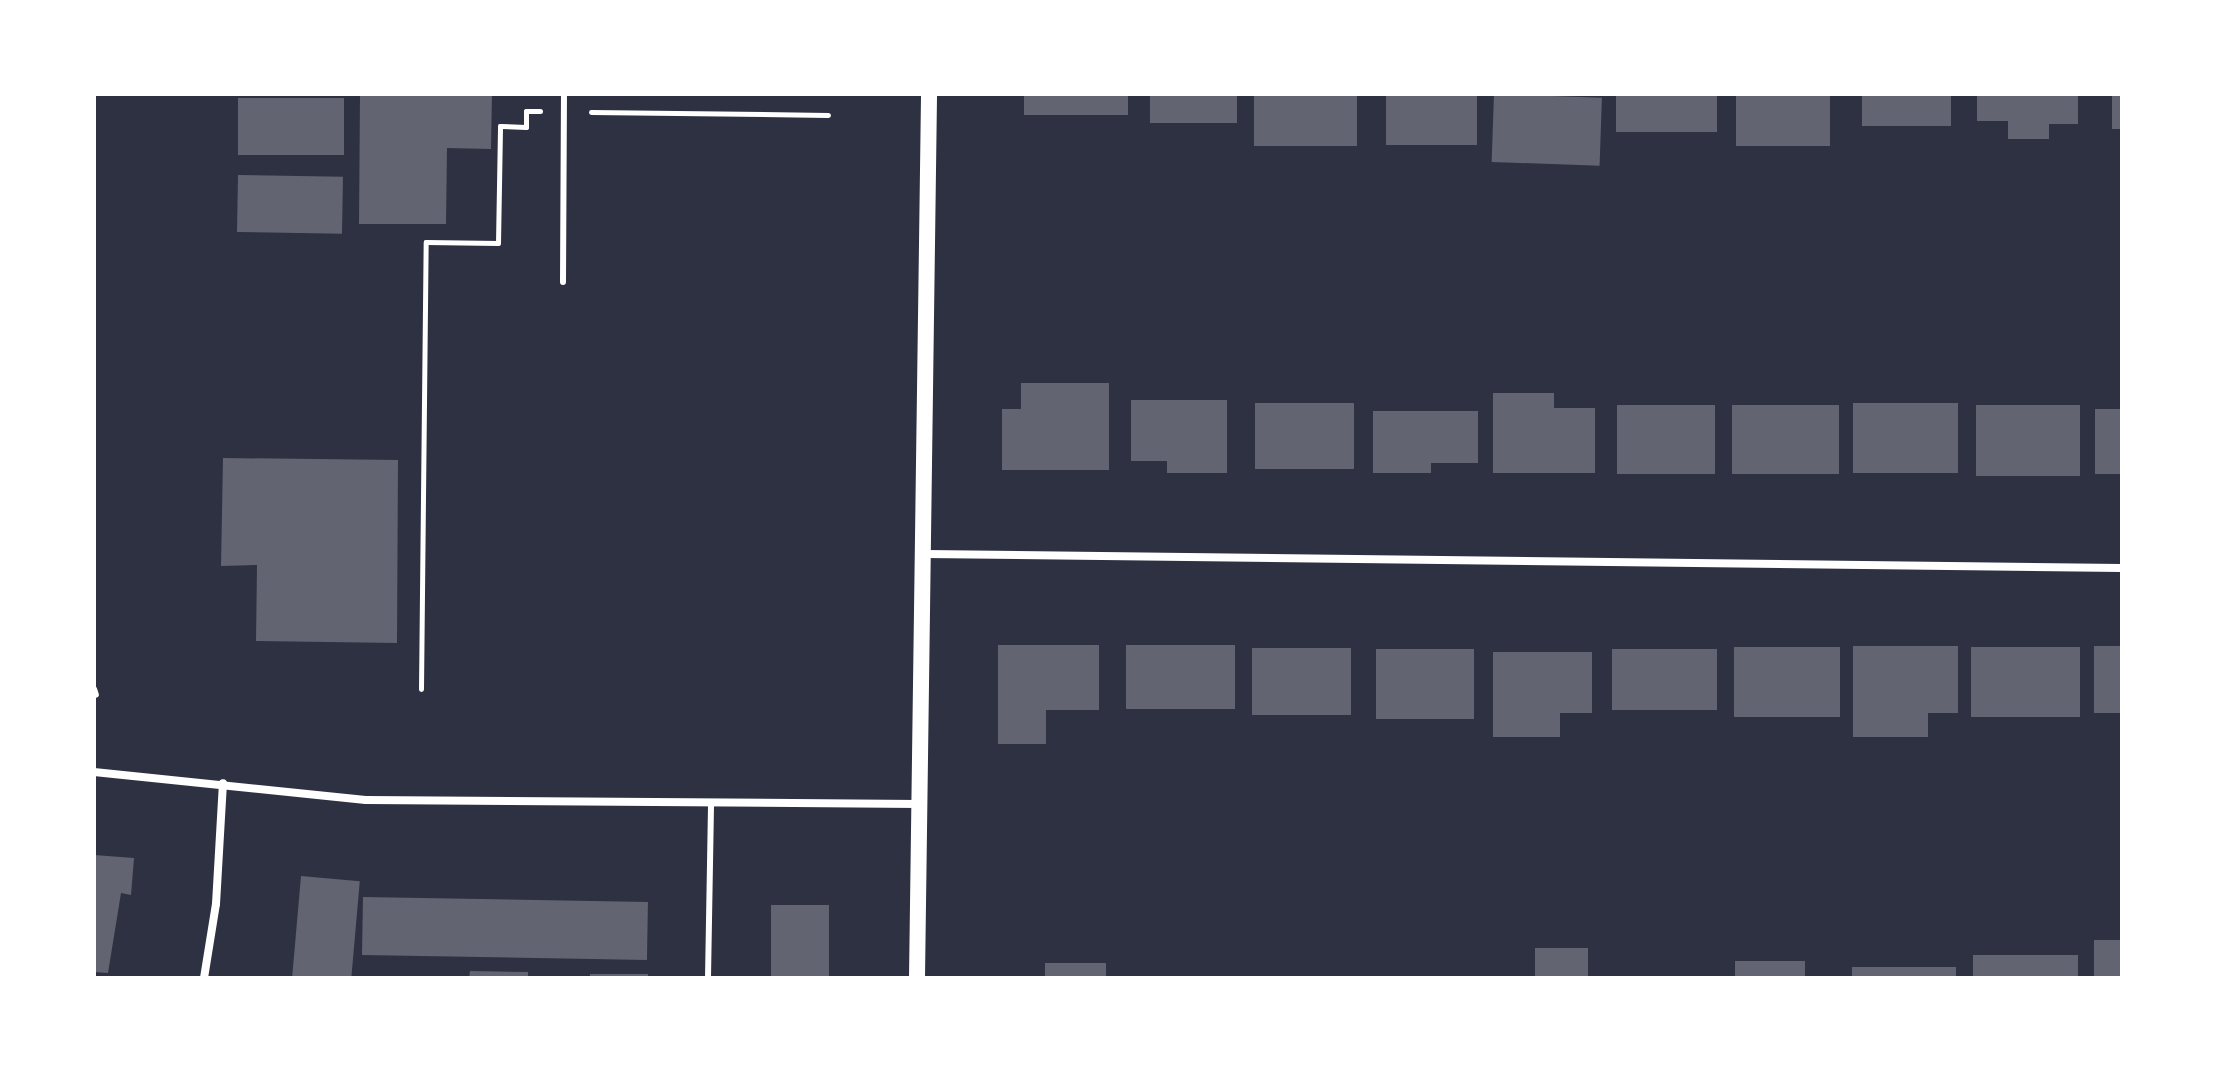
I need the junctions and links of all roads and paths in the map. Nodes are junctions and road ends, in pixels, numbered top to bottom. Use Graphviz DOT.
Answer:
graph roads {
  1 [pos="564,94"];
  2 [pos="929,94"];
  3 [pos="540,111"];
  4 [pos="591,112"];
  5 [pos="828,115"];
  6 [pos="563,282"];
  7 [pos="925,554"];
  8 [pos="2122,568"];
  9 [pos="421,689"];
  10 [pos="94,772"];
  11 [pos="223,783"];
  12 [pos="923,804"];
  13 [pos="711,806"];
  14 [pos="204,978"];
  15 [pos="708,978"];
  16 [pos="917,978"];
  1 -- 6 [label="lane"];
  2 -- 7 [label="main road"];
  3 -- 9 [label="path"];
  4 -- 5 [label="path"];
  7 -- 8 [label="street"];
  7 -- 12 [label="main road"];
  10 -- 11 [label="street"];
  11 -- 13 [label="street"];
  11 -- 14 [label="street"];
  12 -- 13 [label="street"];
  12 -- 16 [label="main road"];
  13 -- 15 [label="lane"];
}
